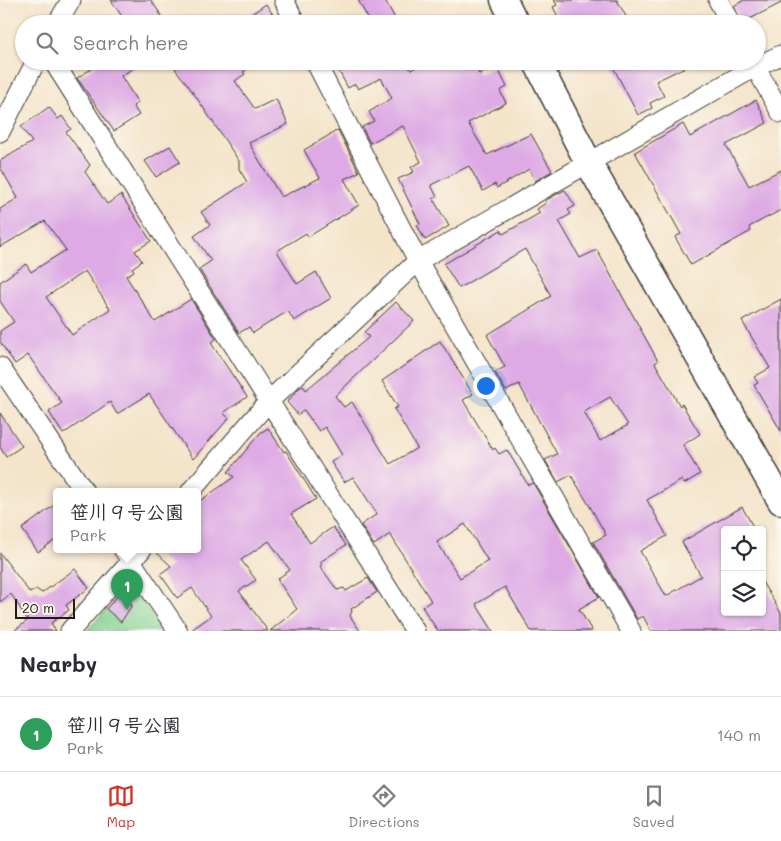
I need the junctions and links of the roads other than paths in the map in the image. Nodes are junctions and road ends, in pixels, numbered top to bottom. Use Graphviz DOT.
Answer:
graph roads {
  1 [pos="71,0"];
  2 [pos="284,0"];
  3 [pos="504,0"];
  4 [pos="718,0"];
  5 [pos="62,15"];
  6 [pos="292,15"];
  7 [pos="512,15"];
  8 [pos="726,15"];
  9 [pos="781,55"];
  10 [pos="766,60"];
  11 [pos="31,70"];
  12 [pos="59,70"];
  13 [pos="320,70"];
  14 [pos="541,70"];
  15 [pos="743,70"];
  16 [pos="756,70"];
  17 [pos="781,113"];
  18 [pos="0,132"];
  19 [pos="588,162"];
  20 [pos="418,260"];
  21 [pos="0,367"];
  22 [pos="268,401"];
  23 [pos="82,488"];
  24 [pos="194,488"];
  25 [pos="781,501"];
  26 [pos="132,553"];
  27 [pos="70,631"];
  28 [pos="178,631"];
  29 [pos="415,631"];
  30 [pos="631,631"];
  1 -- 5 [label="street"];
  2 -- 6 [label="street"];
  3 -- 7 [label="street"];
  4 -- 8 [label="street"];
  9 -- 10 [label="street"];
  11 -- 18 [label="street"];
  12 -- 22 [label="street"];
  13 -- 20 [label="street"];
  14 -- 19 [label="street"];
  15 -- 19 [label="street"];
  16 -- 17 [label="street"];
  19 -- 20 [label="street"];
  19 -- 25 [label="street"];
  20 -- 22 [label="street"];
  20 -- 30 [label="street"];
  21 -- 23 [label="street"];
  22 -- 24 [label="street"];
  22 -- 29 [label="street"];
  26 -- 27 [label="street"];
  26 -- 28 [label="street"];
}
